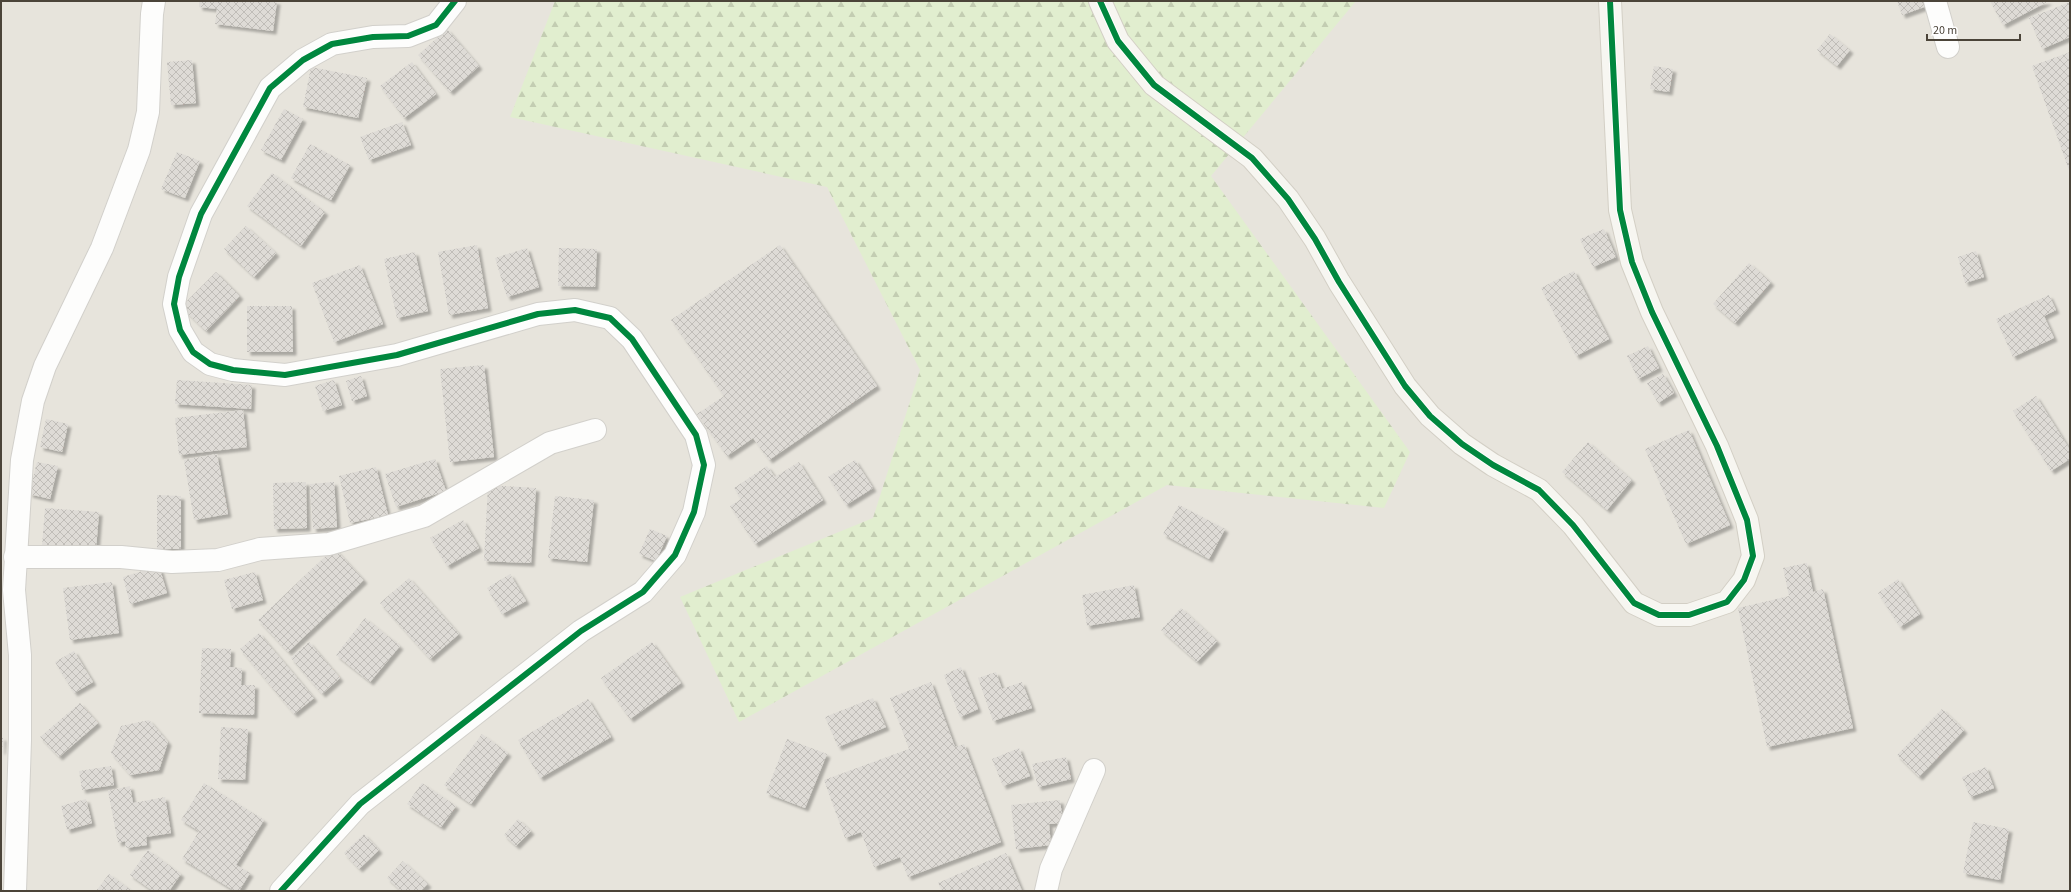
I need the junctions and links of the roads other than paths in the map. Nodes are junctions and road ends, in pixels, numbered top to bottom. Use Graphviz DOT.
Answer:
graph roads {
  1 [pos="154,1"];
  2 [pos="455,1"];
  3 [pos="1100,1"];
  4 [pos="1610,1"];
  5 [pos="1935,1"];
  6 [pos="1948,47"];
  7 [pos="595,430"];
  8 [pos="15,557"];
  9 [pos="1094,770"];
  10 [pos="15,891"];
  11 [pos="281,891"];
  12 [pos="1046,891"];
  1 -- 8 [label="street"];
  2 -- 11 [label="street"];
  3 -- 4 [label="street"];
  5 -- 6 [label="street"];
  7 -- 8 [label="street"];
  8 -- 10 [label="street"];
  9 -- 12 [label="street"];
}
